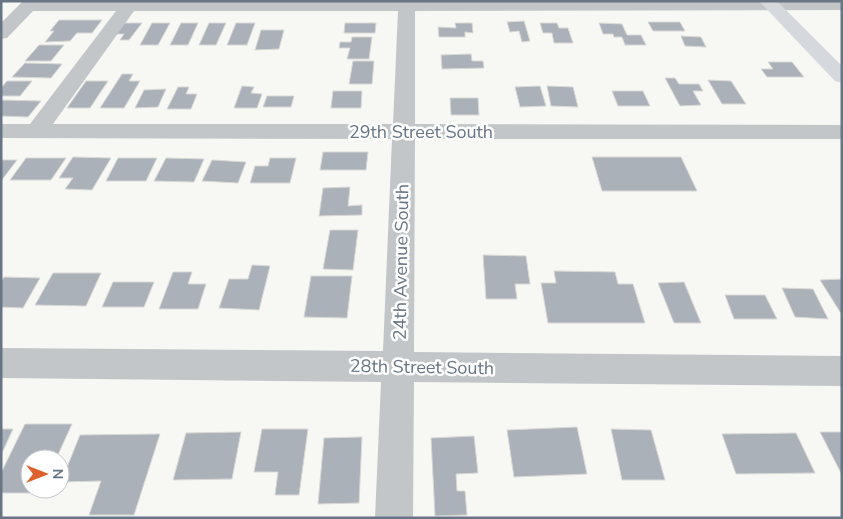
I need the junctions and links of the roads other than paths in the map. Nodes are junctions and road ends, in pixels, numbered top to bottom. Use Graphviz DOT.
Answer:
graph roads {
  1 [pos="31,3"];
  2 [pos="769,3"];
  3 [pos="791,3"];
  4 [pos="842,5"];
  5 [pos="129,6"];
  6 [pos="408,6"];
  7 [pos="1,34"];
  8 [pos="842,65"];
  9 [pos="842,77"];
  10 [pos="1,132"];
  11 [pos="36,132"];
  12 [pos="404,132"];
  13 [pos="842,132"];
  14 [pos="1,363"];
  15 [pos="398,366"];
  16 [pos="842,371"];
  17 [pos="394,518"];
  1 -- 5 [label="street"];
  1 -- 7 [label="street"];
  2 -- 3 [label="street"];
  2 -- 6 [label="street"];
  2 -- 9 [label="main road"];
  3 -- 4 [label="street"];
  3 -- 8 [label="main road"];
  5 -- 6 [label="street"];
  5 -- 11 [label="street"];
  6 -- 12 [label="street, 24th Avenue South"];
  10 -- 11 [label="street, 29th Street South"];
  11 -- 12 [label="street, 29th Street South"];
  12 -- 13 [label="street, 29th Street South"];
  12 -- 15 [label="street, 24th Avenue South"];
  14 -- 15 [label="street, 28th Street South"];
  15 -- 16 [label="street, 28th Street South"];
  15 -- 17 [label="street, 24th Avenue South"];
}
